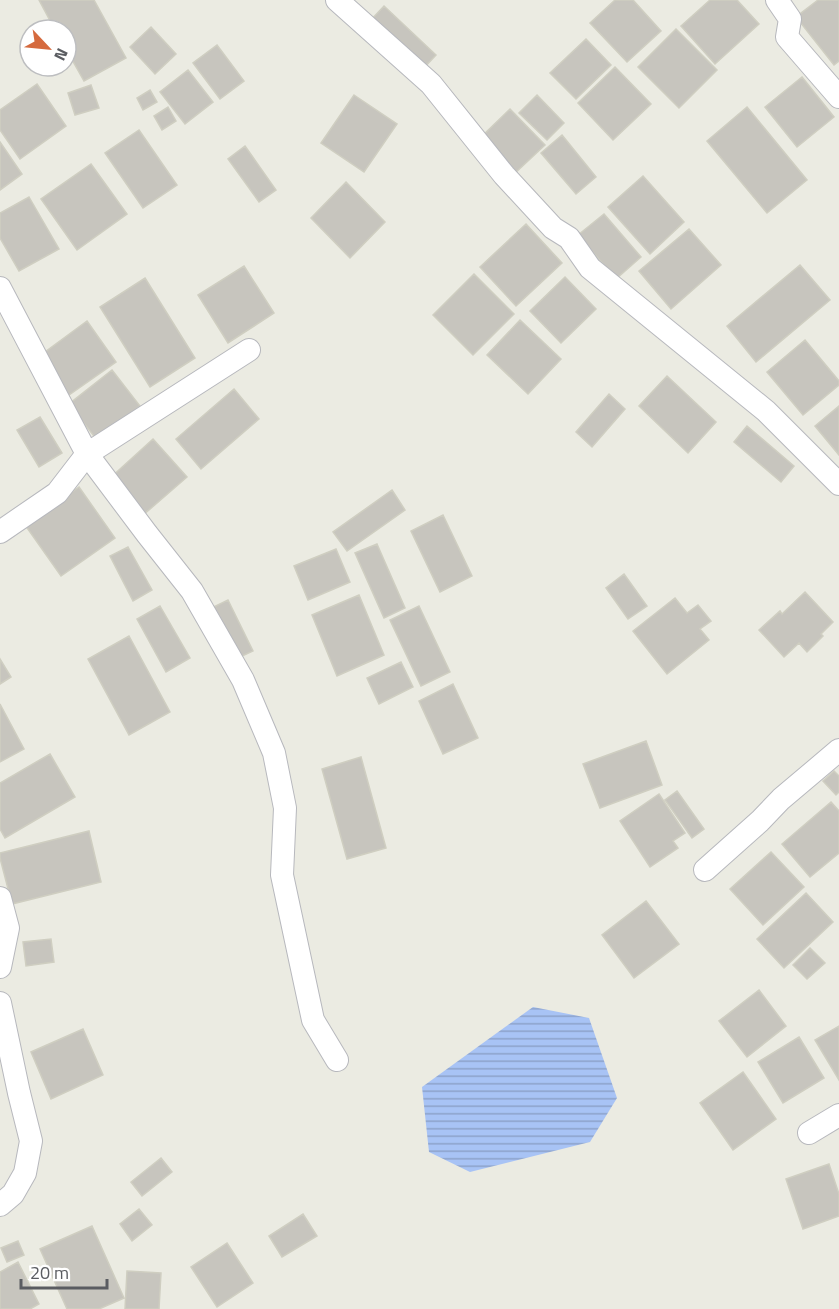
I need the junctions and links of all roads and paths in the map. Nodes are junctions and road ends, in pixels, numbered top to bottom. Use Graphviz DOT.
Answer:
graph roads {
  1 [pos="337,0"];
  2 [pos="777,0"];
  3 [pos="839,97"];
  4 [pos="0,288"];
  5 [pos="249,350"];
  6 [pos="87,454"];
  7 [pos="839,484"];
  8 [pos="0,532"];
  9 [pos="839,750"];
  10 [pos="705,870"];
  11 [pos="0,898"];
  12 [pos="0,967"];
  13 [pos="0,1003"];
  14 [pos="337,1060"];
  15 [pos="839,1115"];
  16 [pos="809,1133"];
  17 [pos="0,1205"];
  1 -- 7 [label="street"];
  2 -- 3 [label="street"];
  4 -- 6 [label="street"];
  5 -- 6 [label="street"];
  6 -- 8 [label="street"];
  6 -- 14 [label="street"];
  9 -- 10 [label="street"];
  11 -- 12 [label="street"];
  13 -- 17 [label="street"];
  15 -- 16 [label="street"];
}
